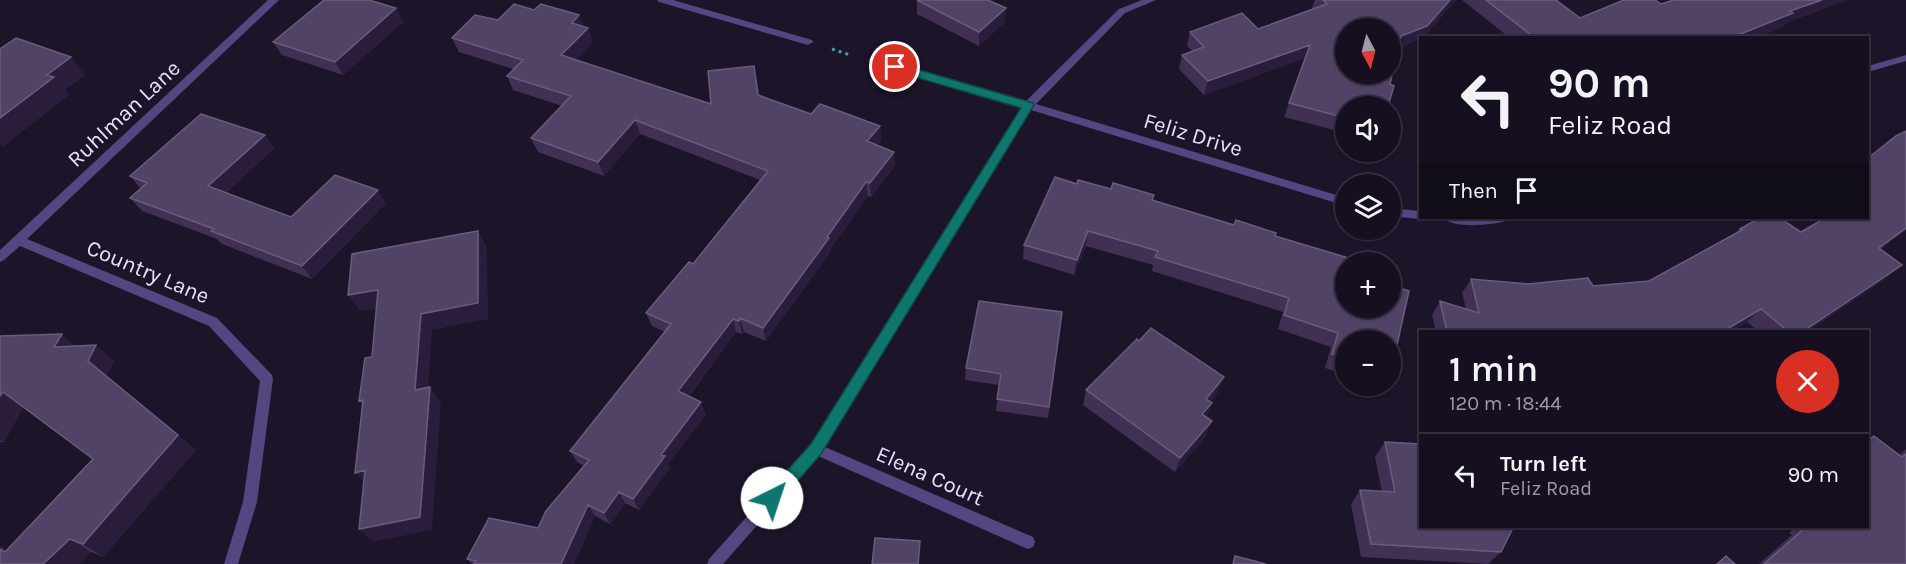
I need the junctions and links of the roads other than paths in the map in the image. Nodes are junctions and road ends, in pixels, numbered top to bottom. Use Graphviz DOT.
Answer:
graph roads {
  1 [pos="274,0"];
  2 [pos="662,0"];
  3 [pos="1151,0"];
  4 [pos="808,42"];
  5 [pos="1906,58"];
  6 [pos="873,61"];
  7 [pos="1869,69"];
  8 [pos="1028,105"];
  9 [pos="1335,199"];
  10 [pos="1401,213"];
  11 [pos="1419,215"];
  12 [pos="1461,219"];
  13 [pos="1496,219"];
  14 [pos="18,240"];
  15 [pos="0,257"];
  16 [pos="816,449"];
  17 [pos="1028,543"];
  18 [pos="231,564"];
  19 [pos="714,564"];
  1 -- 14 [label="street, Ruhlman Lane"];
  2 -- 4 [label="street"];
  3 -- 8 [label="street"];
  5 -- 7 [label="street"];
  6 -- 8 [label="street, Feliz Drive"];
  8 -- 9 [label="street, Feliz Drive"];
  8 -- 16 [label="street"];
  10 -- 11 [label="street"];
  12 -- 13 [label="street"];
  14 -- 15 [label="street, Ruhlman Lane"];
  14 -- 18 [label="street, Country Lane"];
  16 -- 17 [label="street, Elena Court"];
  16 -- 19 [label="street"];
}
